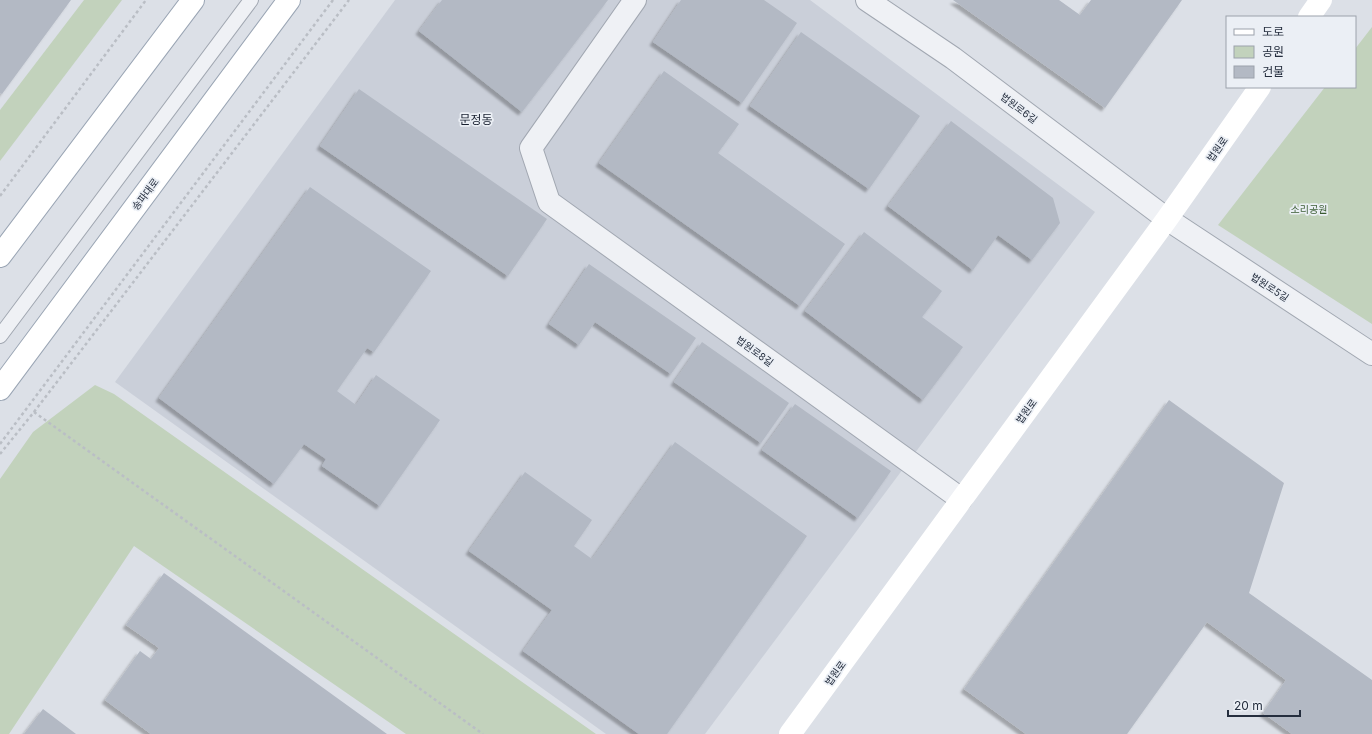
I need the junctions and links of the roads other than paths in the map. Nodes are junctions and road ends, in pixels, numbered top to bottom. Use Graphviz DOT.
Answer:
graph roads {
  1 [pos="193,0"];
  2 [pos="251,0"];
  3 [pos="284,0"];
  4 [pos="289,0"];
  5 [pos="635,0"];
  6 [pos="868,0"];
  7 [pos="1321,0"];
  8 [pos="1310,16"];
  9 [pos="274,21"];
  10 [pos="1259,88"];
  11 [pos="1167,220"];
  12 [pos="0,256"];
  13 [pos="0,336"];
  14 [pos="1372,354"];
  15 [pos="0,388"];
  16 [pos="961,500"];
  17 [pos="790,734"];
  1 -- 12 [label="street"];
  2 -- 13 [label="lane"];
  3 -- 9 [label="lane"];
  4 -- 9 [label="street, 송파대로"];
  5 -- 16 [label="street, 법원로8길"];
  6 -- 11 [label="street, 법원로6길"];
  7 -- 8 [label="street"];
  9 -- 15 [label="street, 송파대로"];
  10 -- 11 [label="street, 법원로"];
  11 -- 14 [label="street, 법원로5길"];
  11 -- 16 [label="street, 법원로"];
  16 -- 17 [label="street, 법원로"];
}
